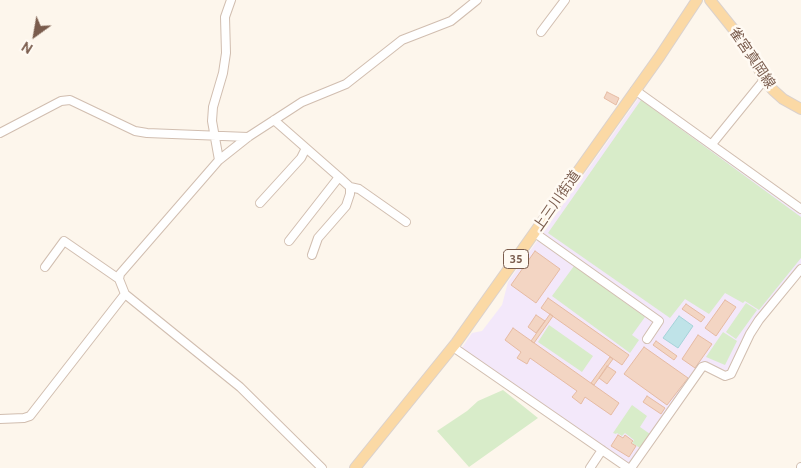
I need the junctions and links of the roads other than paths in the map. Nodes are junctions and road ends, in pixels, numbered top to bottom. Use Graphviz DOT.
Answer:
graph roads {
  1 [pos="231,0"];
  2 [pos="477,0"];
  3 [pos="565,0"];
  4 [pos="697,0"];
  5 [pos="710,0"];
  6 [pos="541,32"];
  7 [pos="764,80"];
  8 [pos="635,90"];
  9 [pos="801,109"];
  10 [pos="274,120"];
  11 [pos="0,133"];
  12 [pos="213,135"];
  13 [pos="248,137"];
  14 [pos="712,144"];
  15 [pos="306,148"];
  16 [pos="219,160"];
  17 [pos="339,177"];
  18 [pos="350,187"];
  19 [pos="260,203"];
  20 [pos="801,209"];
  21 [pos="406,222"];
  22 [pos="535,233"];
  23 [pos="289,241"];
  24 [pos="312,255"];
  25 [pos="45,267"];
  26 [pos="801,269"];
  27 [pos="119,279"];
  28 [pos="125,294"];
  29 [pos="647,339"];
  30 [pos="453,347"];
  31 [pos="0,419"];
  32 [pos="602,450"];
  33 [pos="322,468"];
  34 [pos="356,468"];
  35 [pos="590,468"];
  36 [pos="630,468"];
  1 -- 12 [label="street"];
  2 -- 10 [label="street"];
  3 -- 6 [label="street"];
  4 -- 8 [label="main road, 上三川街道 / 35"];
  5 -- 7 [label="main road, 雀宮真岡線"];
  7 -- 9 [label="main road, 雀宮真岡線"];
  7 -- 14 [label="street"];
  8 -- 14 [label="street"];
  8 -- 22 [label="main road, 上三川街道 / 35"];
  10 -- 13 [label="street"];
  10 -- 15 [label="street"];
  11 -- 12 [label="street"];
  12 -- 13 [label="street"];
  12 -- 16 [label="street"];
  13 -- 16 [label="street"];
  14 -- 20 [label="street"];
  15 -- 17 [label="street"];
  15 -- 19 [label="street"];
  16 -- 27 [label="street"];
  17 -- 18 [label="street"];
  17 -- 23 [label="street"];
  18 -- 21 [label="street"];
  18 -- 24 [label="street"];
  22 -- 29 [label="street"];
  22 -- 30 [label="main road, 上三川街道 / 35"];
  25 -- 27 [label="street"];
  26 -- 36 [label="street"];
  27 -- 28 [label="street"];
  28 -- 31 [label="street"];
  28 -- 33 [label="street"];
  30 -- 32 [label="street"];
  30 -- 34 [label="main road, 上三川街道 / 35"];
  32 -- 35 [label="street"];
  32 -- 36 [label="street"];
}
